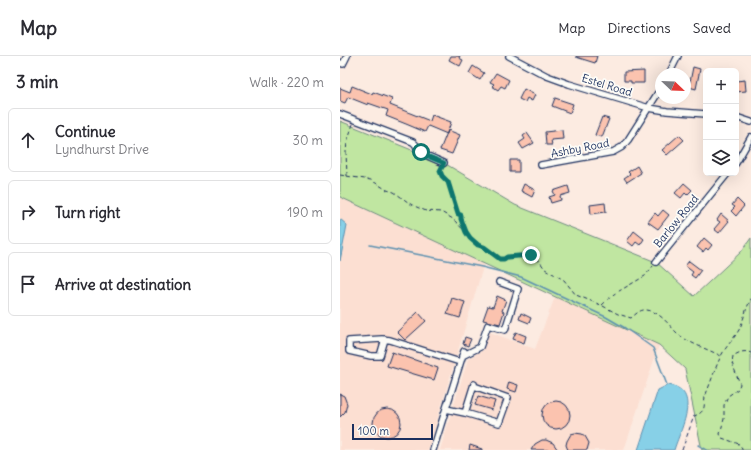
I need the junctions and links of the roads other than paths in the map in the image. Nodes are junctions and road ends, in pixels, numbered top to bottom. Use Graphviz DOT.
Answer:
graph roads {
  1 [pos="347,56"];
  2 [pos="509,56"];
  3 [pos="678,56"];
  4 [pos="342,64"];
  5 [pos="672,68"];
  6 [pos="655,98"];
  7 [pos="649,108"];
  8 [pos="340,114"];
  9 [pos="703,114"];
  10 [pos="739,118"];
  11 [pos="751,122"];
  12 [pos="751,137"];
  13 [pos="739,158"];
  14 [pos="444,163"];
  15 [pos="541,165"];
  16 [pos="726,176"];
  17 [pos="656,262"];
  18 [pos="499,282"];
  19 [pos="385,339"];
  20 [pos="462,356"];
  21 [pos="446,409"];
  22 [pos="465,413"];
  23 [pos="433,450"];
  1 -- 4 [label="street"];
  2 -- 7 [label="street, Estel Road"];
  3 -- 5 [label="street"];
  6 -- 7 [label="street, Ashby Road"];
  7 -- 9 [label="street, Estel Road"];
  7 -- 15 [label="street, Ashby Road"];
  8 -- 14 [label="street"];
  10 -- 11 [label="street"];
  12 -- 13 [label="street"];
  16 -- 17 [label="street, Barlow Road"];
  18 -- 20 [label="street"];
  19 -- 19 [label="street"];
  19 -- 20 [label="street"];
  20 -- 21 [label="street"];
  21 -- 22 [label="street"];
  21 -- 23 [label="street"];
  22 -- 22 [label="street"];
}
